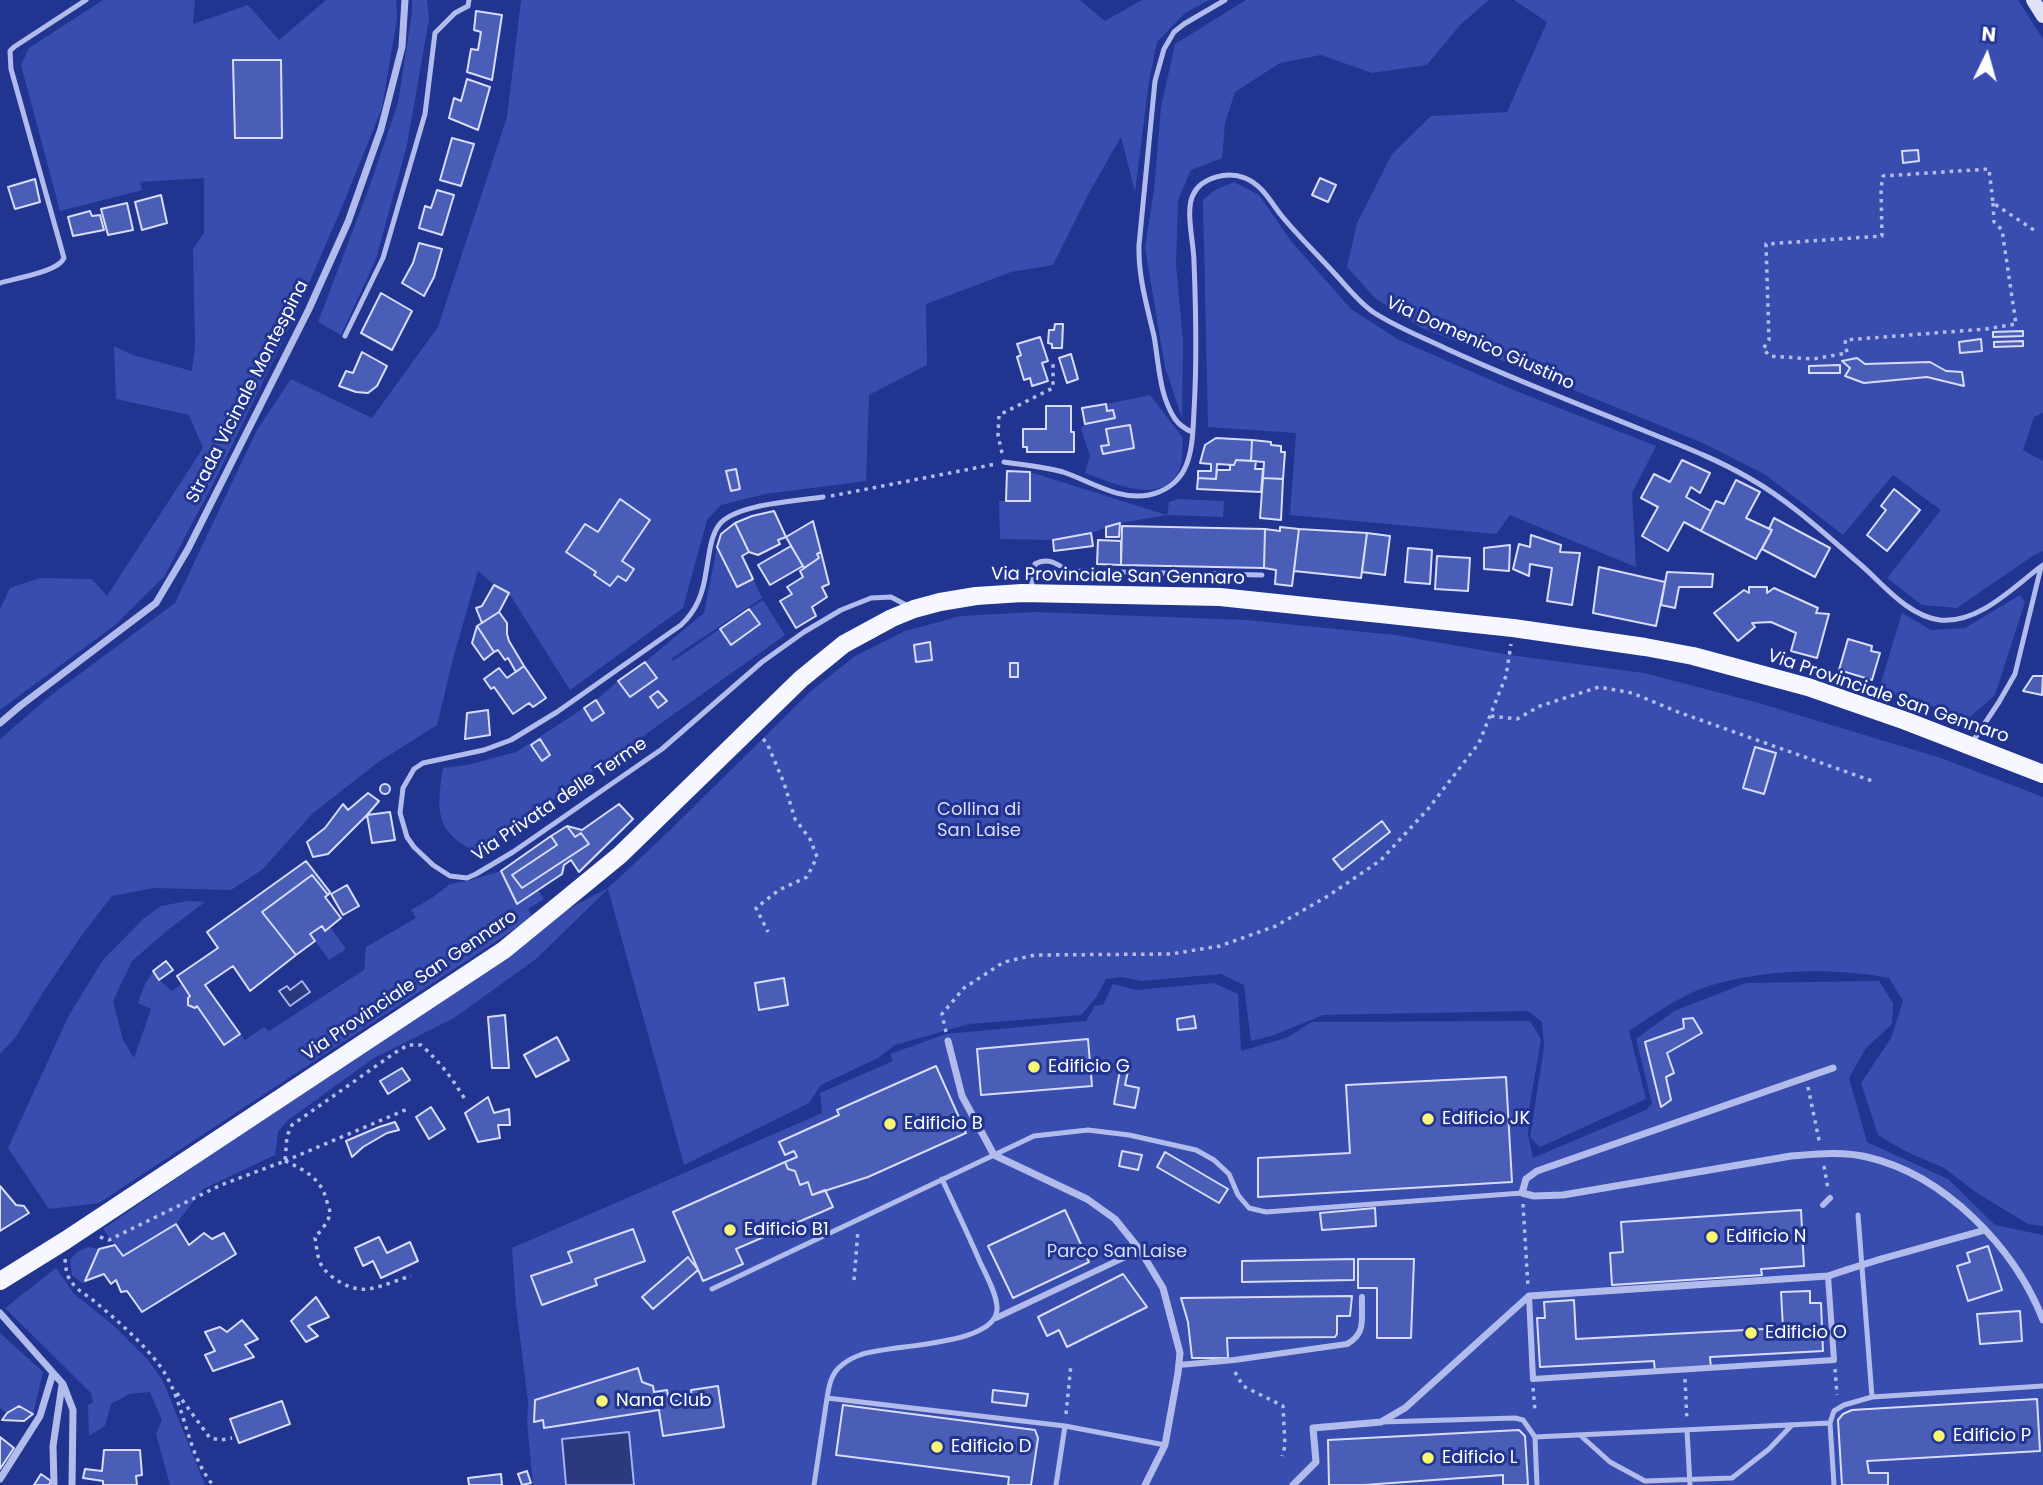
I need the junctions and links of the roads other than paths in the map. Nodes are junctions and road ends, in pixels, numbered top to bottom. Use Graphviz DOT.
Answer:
graph roads {
  1 [pos="86,0"];
  2 [pos="405,0"];
  3 [pos="470,0"];
  4 [pos="1226,0"];
  5 [pos="2033,0"];
  6 [pos="2043,16"];
  7 [pos="0,283"];
  8 [pos="345,336"];
  9 [pos="1192,432"];
  10 [pos="1004,462"];
  11 [pos="822,498"];
  12 [pos="2042,566"];
  13 [pos="1262,575"];
  14 [pos="1030,593"];
  15 [pos="914,609"];
  16 [pos="0,723"];
  17 [pos="1970,746"];
  18 [pos="2043,774"];
  19 [pos="948,1041"];
  20 [pos="1833,1068"];
  21 [pos="994,1155"];
  22 [pos="942,1180"];
  23 [pos="1522,1193"];
  24 [pos="1830,1198"];
  25 [pos="1823,1205"];
  26 [pos="1858,1215"];
  27 [pos="1985,1230"];
  28 [pos="1140,1250"];
  29 [pos="7,1276"];
  30 [pos="1828,1276"];
  31 [pos="712,1289"];
  32 [pos="1528,1296"];
  33 [pos="1362,1297"];
  34 [pos="0,1313"];
  35 [pos="996,1318"];
  36 [pos="2043,1320"];
  37 [pos="1179,1366"];
  38 [pos="53,1373"];
  39 [pos="62,1384"];
  40 [pos="2043,1386"];
  41 [pos="1872,1397"];
  42 [pos="827,1398"];
  43 [pos="1381,1422"];
  44 [pos="1830,1423"];
  45 [pos="1792,1425"];
  46 [pos="1065,1426"];
  47 [pos="1687,1430"];
  48 [pos="1580,1435"];
  49 [pos="1535,1437"];
  50 [pos="1165,1445"];
  51 [pos="0,1479"];
  52 [pos="1690,1482"];
  53 [pos="54,1485"];
  54 [pos="72,1485"];
  55 [pos="814,1485"];
  56 [pos="1056,1485"];
  57 [pos="1145,1485"];
  58 [pos="1293,1485"];
  59 [pos="1537,1485"];
  60 [pos="1834,1485"];
  1 -- 7 [label="lane"];
  2 -- 16 [label="street, Strada Vicinale Montespina"];
  3 -- 8 [label="lane"];
  4 -- 9 [label="lane"];
  5 -- 6 [label="main road"];
  9 -- 10 [label="lane, Via Domenico Giustino"];
  9 -- 12 [label="lane, Via Domenico Giustino"];
  11 -- 15 [label="lane, Via Privata delle Terme"];
  12 -- 17 [label="lane"];
  13 -- 14 [label="lane"];
  14 -- 15 [label="main road, Via Provinciale San Gennaro"];
  14 -- 17 [label="main road, Via Provinciale San Gennaro"];
  15 -- 29 [label="main road, Via Provinciale San Gennaro"];
  17 -- 18 [label="main road, Via Provinciale San Gennaro"];
  19 -- 21 [label="street"];
  20 -- 23 [label="street"];
  21 -- 22 [label="lane"];
  21 -- 23 [label="lane"];
  21 -- 28 [label="street"];
  22 -- 31 [label="lane"];
  22 -- 35 [label="lane"];
  23 -- 27 [label="street"];
  24 -- 25 [label="street"];
  26 -- 41 [label="lane"];
  27 -- 30 [label="street, bridge"];
  27 -- 36 [label="street"];
  28 -- 35 [label="street"];
  28 -- 37 [label="street"];
  30 -- 32 [label="street"];
  30 -- 32 [label="street"];
  32 -- 43 [label="street"];
  33 -- 37 [label="street"];
  34 -- 38 [label="street"];
  35 -- 42 [label="lane"];
  37 -- 50 [label="street"];
  38 -- 39 [label="street"];
  38 -- 51 [label="street"];
  39 -- 53 [label="street"];
  39 -- 54 [label="street"];
  40 -- 41 [label="lane"];
  41 -- 44 [label="lane"];
  42 -- 46 [label="lane"];
  42 -- 55 [label="lane"];
  43 -- 49 [label="lane"];
  43 -- 58 [label="street"];
  44 -- 45 [label="lane"];
  44 -- 60 [label="lane"];
  45 -- 47 [label="lane"];
  45 -- 52 [label="lane"];
  46 -- 50 [label="lane"];
  46 -- 56 [label="lane"];
  47 -- 48 [label="lane"];
  47 -- 52 [label="lane"];
  48 -- 49 [label="lane"];
  48 -- 52 [label="lane"];
  49 -- 59 [label="lane"];
  50 -- 57 [label="street"];
}
